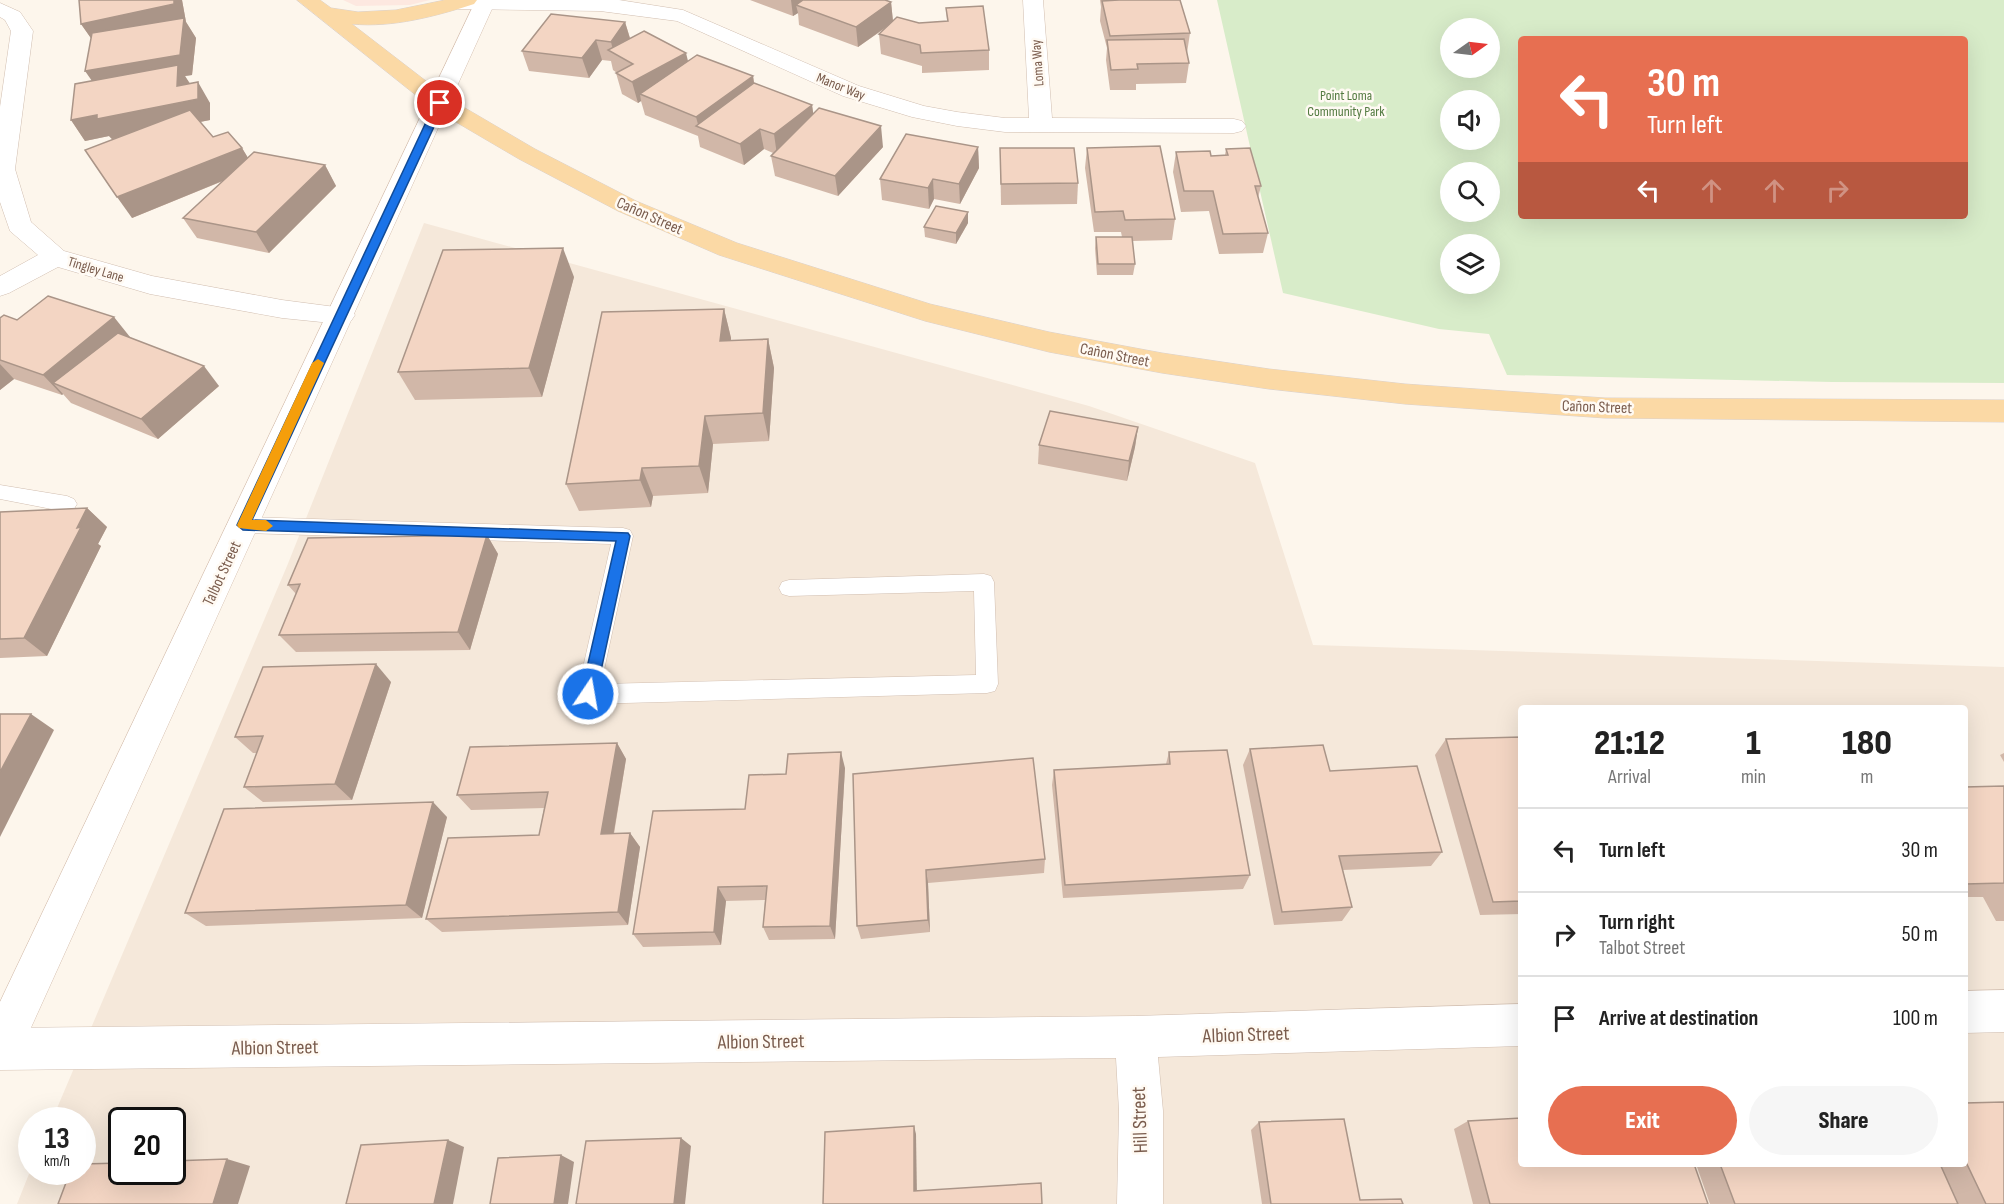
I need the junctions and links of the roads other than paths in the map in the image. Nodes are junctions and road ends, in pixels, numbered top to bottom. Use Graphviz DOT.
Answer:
graph roads {
  1 [pos="1032,0"];
  2 [pos="474,1"];
  3 [pos="315,6"];
  4 [pos="0,9"];
  5 [pos="440,103"];
  6 [pos="1041,126"];
  7 [pos="1234,126"];
  8 [pos="55,257"];
  9 [pos="0,287"];
  10 [pos="340,315"];
  11 [pos="2004,411"];
  12 [pos="0,492"];
  13 [pos="67,504"];
  14 [pos="243,525"];
  15 [pos="789,588"];
  16 [pos="2004,1011"];
  17 [pos="1968,1012"];
  18 [pos="1518,1025"];
  19 [pos="1135,1037"];
  20 [pos="0,1049"];
  21 [pos="1140,1204"];
  1 -- 6 [label="street, Loma Way"];
  2 -- 3 [label="main road"];
  2 -- 5 [label="street, Talbot Street"];
  2 -- 6 [label="street, Manor Way"];
  3 -- 5 [label="main road, Cañon Street"];
  4 -- 8 [label="street, Tingley Lane"];
  5 -- 10 [label="street, Talbot Street"];
  5 -- 11 [label="main road, Cañon Street"];
  6 -- 7 [label="street, Manor Way"];
  8 -- 9 [label="street"];
  8 -- 10 [label="street, Tingley Lane"];
  10 -- 14 [label="street, Talbot Street"];
  12 -- 13 [label="lane"];
  14 -- 15 [label="lane"];
  14 -- 20 [label="street, Talbot Street"];
  16 -- 17 [label="street"];
  18 -- 19 [label="street, Albion Street"];
  19 -- 20 [label="street, Albion Street"];
  19 -- 21 [label="street, Hill Street"];
}
